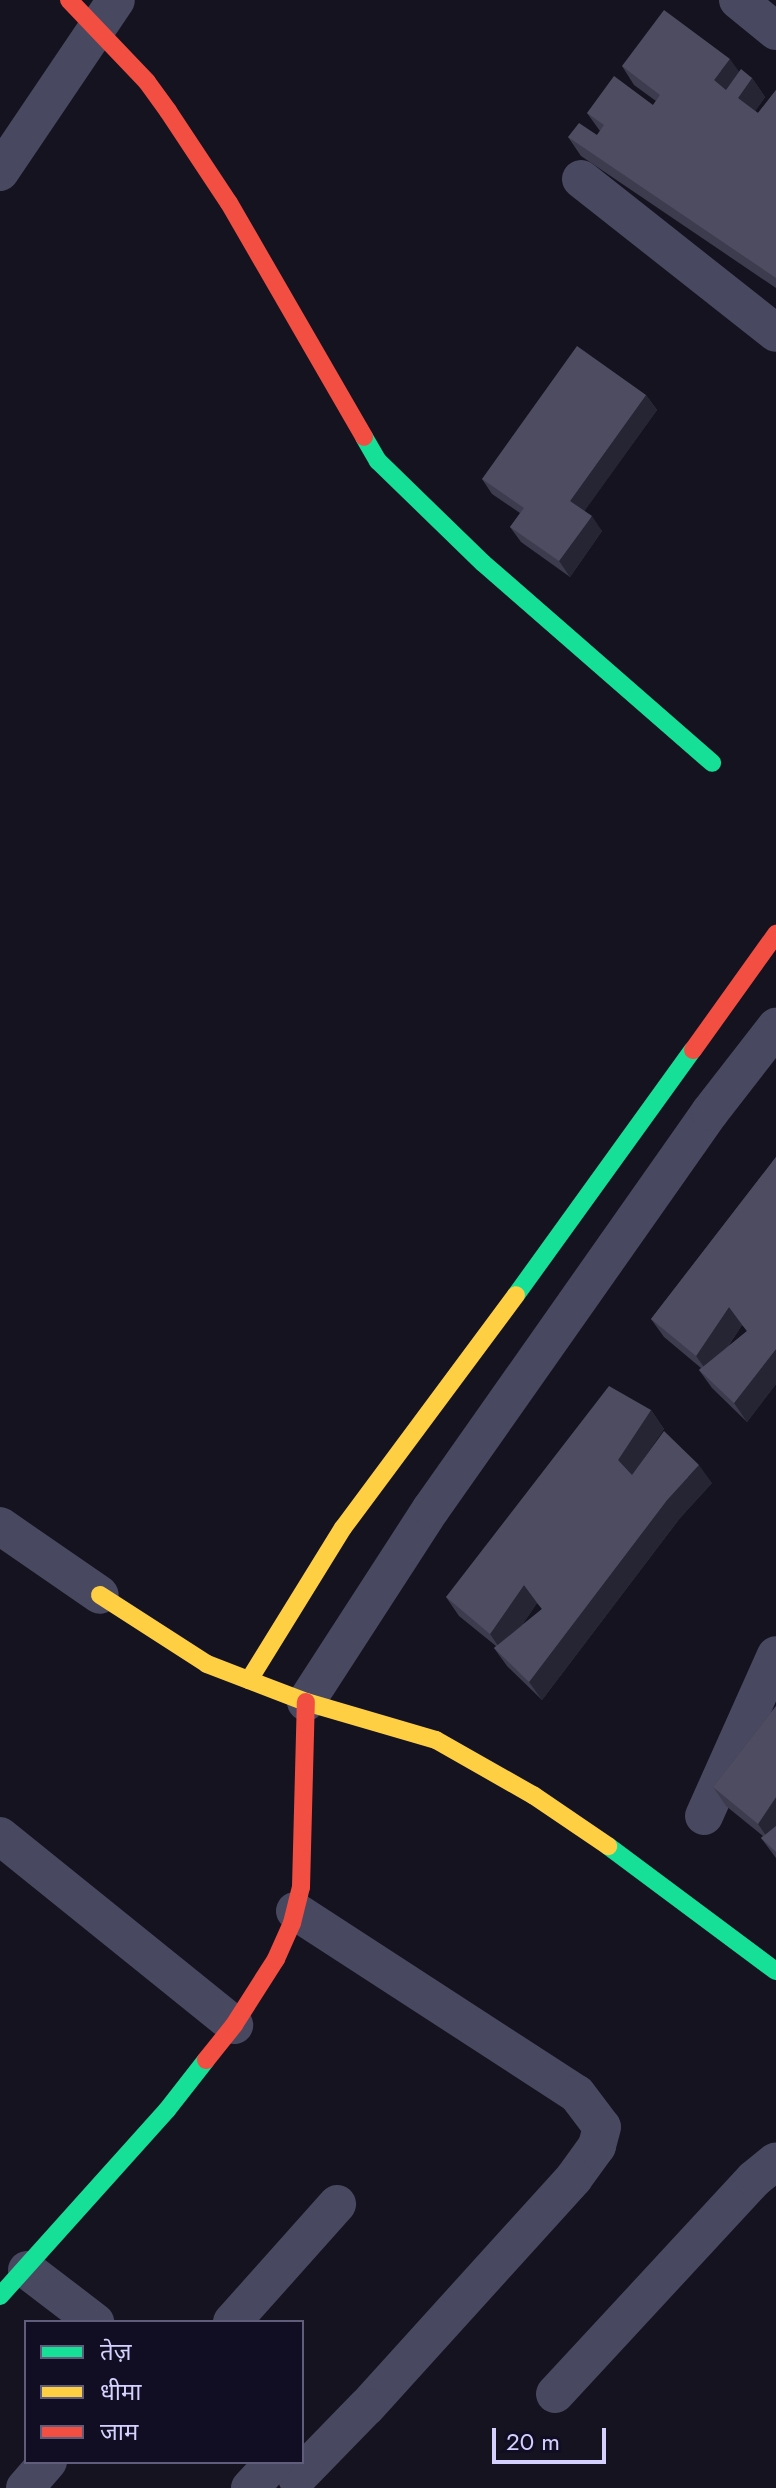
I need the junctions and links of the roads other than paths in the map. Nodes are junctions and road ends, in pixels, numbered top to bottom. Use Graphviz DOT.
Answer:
graph roads {
  1 [pos="69,0"];
  2 [pos="738,0"];
  3 [pos="107,14"];
  4 [pos="776,31"];
  5 [pos="0,172"];
  6 [pos="581,179"];
  7 [pos="776,333"];
  8 [pos="712,763"];
  9 [pos="776,934"];
  10 [pos="776,1027"];
  11 [pos="0,1526"];
  12 [pos="100,1595"];
  13 [pos="776,1655"];
  14 [pos="249,1680"];
  15 [pos="306,1702"];
  16 [pos="704,1816"];
  17 [pos="0,1836"];
  18 [pos="295,1911"];
  19 [pos="776,1971"];
  20 [pos="234,2025"];
  21 [pos="776,2161"];
  22 [pos="337,2204"];
  23 [pos="13,2283"];
  24 [pos="91,2320"];
  25 [pos="234,2320"];
  26 [pos="555,2394"];
  27 [pos="304,2460"];
  28 [pos="46,2464"];
  29 [pos="290,2472"];
  30 [pos="25,2488"];
  31 [pos="250,2488"];
  1 -- 3 [label="street"];
  2 -- 4 [label="street"];
  3 -- 5 [label="street"];
  3 -- 8 [label="street"];
  6 -- 7 [label="street"];
  9 -- 14 [label="street"];
  10 -- 15 [label="street"];
  11 -- 12 [label="street"];
  12 -- 14 [label="street"];
  13 -- 16 [label="street"];
  14 -- 15 [label="street"];
  15 -- 18 [label="street"];
  15 -- 19 [label="street"];
  17 -- 20 [label="street"];
  18 -- 20 [label="street"];
  18 -- 27 [label="street"];
  20 -- 23 [label="street"];
  21 -- 26 [label="street"];
  22 -- 25 [label="street"];
  23 -- 24 [label="street"];
  28 -- 30 [label="street"];
  29 -- 31 [label="street"];
}
